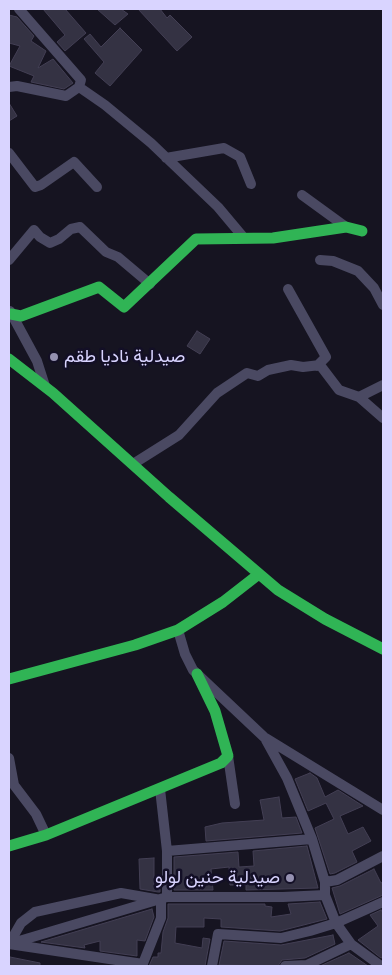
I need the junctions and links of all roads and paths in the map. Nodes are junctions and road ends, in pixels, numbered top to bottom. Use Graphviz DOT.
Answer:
graph roads {
  1 [pos="19,9"];
  2 [pos="9,87"];
  3 [pos="79,87"];
  4 [pos="9,153"];
  5 [pos="166,158"];
  6 [pos="251,184"];
  7 [pos="98,187"];
  8 [pos="302,195"];
  9 [pos="346,227"];
  10 [pos="362,231"];
  11 [pos="244,238"];
  12 [pos="9,260"];
  13 [pos="320,260"];
  14 [pos="150,284"];
  15 [pos="288,288"];
  16 [pos="383,305"];
  17 [pos="10,311"];
  18 [pos="9,359"];
  19 [pos="317,366"];
  20 [pos="383,385"];
  21 [pos="45,386"];
  22 [pos="359,397"];
  23 [pos="383,418"];
  24 [pos="133,464"];
  25 [pos="259,574"];
  26 [pos="178,630"];
  27 [pos="383,649"];
  28 [pos="198,674"];
  29 [pos="9,679"];
  30 [pos="264,737"];
  31 [pos="228,756"];
  32 [pos="9,758"];
  33 [pos="160,789"];
  34 [pos="235,804"];
  35 [pos="383,810"];
  36 [pos="46,835"];
  37 [pos="312,839"];
  38 [pos="9,846"];
  39 [pos="167,850"];
  40 [pos="383,856"];
  41 [pos="325,882"];
  42 [pos="325,895"];
  43 [pos="164,898"];
  44 [pos="383,902"];
  45 [pos="336,923"];
  46 [pos="9,944"];
  47 [pos="350,944"];
  48 [pos="142,965"];
  49 [pos="373,965"];
  50 [pos="212,966"];
  51 [pos="286,966"];
  1 -- 3 [label="street"];
  2 -- 3 [label="street"];
  3 -- 5 [label="street"];
  4 -- 7 [label="street"];
  5 -- 6 [label="street"];
  5 -- 11 [label="street"];
  8 -- 9 [label="street"];
  9 -- 10 [label="main road"];
  9 -- 11 [label="main road"];
  11 -- 14 [label="main road"];
  12 -- 14 [label="street"];
  13 -- 16 [label="street"];
  14 -- 17 [label="main road"];
  15 -- 19 [label="street"];
  17 -- 21 [label="street"];
  18 -- 21 [label="main road"];
  19 -- 22 [label="street"];
  19 -- 24 [label="street"];
  20 -- 22 [label="street"];
  21 -- 24 [label="main road"];
  22 -- 23 [label="street"];
  24 -- 25 [label="main road"];
  25 -- 26 [label="main road"];
  25 -- 27 [label="main road"];
  26 -- 28 [label="street"];
  26 -- 29 [label="main road"];
  28 -- 30 [label="street"];
  28 -- 31 [label="main road"];
  30 -- 35 [label="street"];
  30 -- 37 [label="street"];
  31 -- 33 [label="main road"];
  31 -- 34 [label="street"];
  32 -- 36 [label="street"];
  33 -- 36 [label="main road"];
  33 -- 39 [label="street"];
  36 -- 38 [label="main road"];
  37 -- 39 [label="street"];
  37 -- 41 [label="street"];
  39 -- 43 [label="street"];
  40 -- 41 [label="street"];
  41 -- 42 [label="street"];
  42 -- 43 [label="street"];
  42 -- 45 [label="street"];
  43 -- 46 [label="street"];
  43 -- 46 [label="street"];
  43 -- 48 [label="street"];
  44 -- 45 [label="street"];
  45 -- 47 [label="street"];
  45 -- 50 [label="street"];
  46 -- 48 [label="street"];
  47 -- 49 [label="street"];
  47 -- 51 [label="street"];
}
